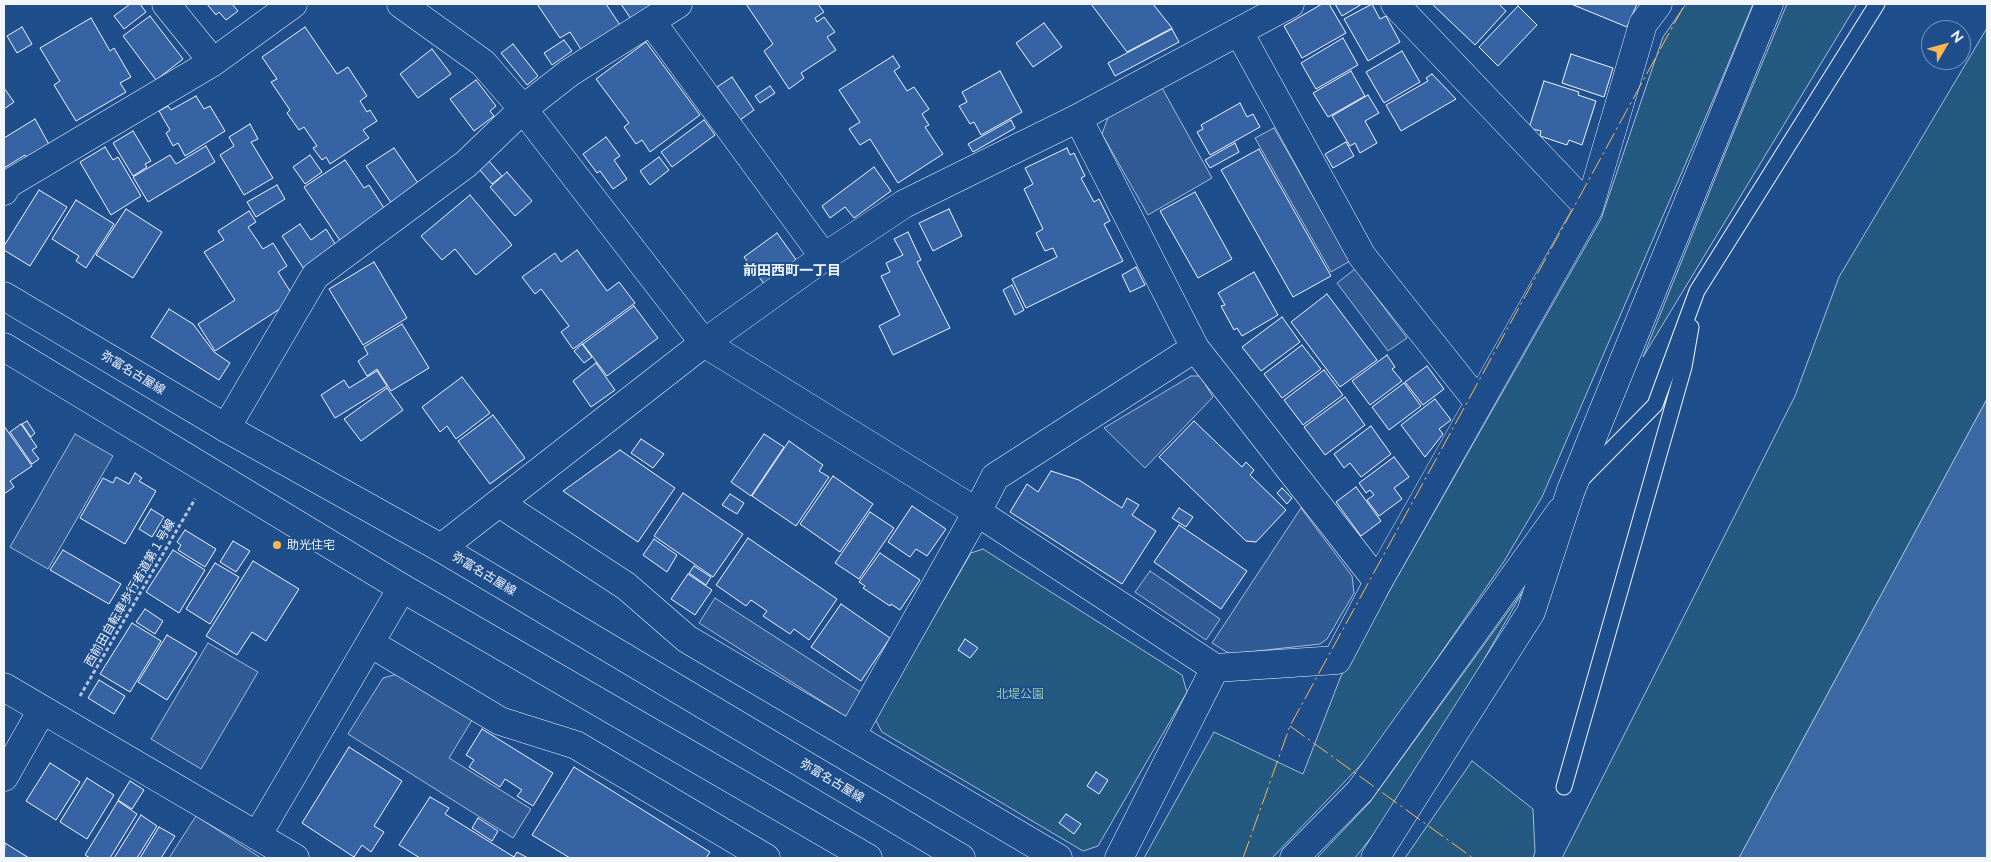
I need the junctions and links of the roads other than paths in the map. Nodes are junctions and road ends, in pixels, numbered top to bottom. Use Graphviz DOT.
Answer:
graph roads {
  1 [pos="166,4"];
  2 [pos="293,4"];
  3 [pos="402,4"];
  4 [pos="678,4"];
  5 [pos="1290,4"];
  6 [pos="1395,4"];
  7 [pos="1658,4"];
  8 [pos="1769,4"];
  9 [pos="1877,4"];
  10 [pos="651,21"];
  11 [pos="1238,32"];
  12 [pos="213,62"];
  13 [pos="523,109"];
  14 [pos="1078,118"];
  15 [pos="4,191"];
  16 [pos="1590,208"];
  17 [pos="824,257"];
  18 [pos="1697,291"];
  19 [pos="4,296"];
  20 [pos="704,343"];
  21 [pos="4,347"];
  22 [pos="1195,348"];
  23 [pos="1479,403"];
  24 [pos="226,428"];
  25 [pos="1570,496"];
  26 [pos="499,503"];
  27 [pos="977,512"];
  28 [pos="441,548"];
  29 [pos="1378,582"];
  30 [pos="402,588"];
  31 [pos="370,643"];
  32 [pos="1215,668"];
  33 [pos="4,687"];
  34 [pos="53,716"];
  35 [pos="851,736"];
  36 [pos="4,777"];
  37 [pos="1564,788"];
  38 [pos="257,836"];
  39 [pos="295,858"];
  40 [pos="766,858"];
  41 [pos="868,858"];
  42 [pos="961,858"];
  43 [pos="1058,858"];
  44 [pos="1119,858"];
  45 [pos="1294,858"];
  46 [pos="1375,858"];
  1 -- 12 [label="street"];
  2 -- 12 [label="street"];
  3 -- 13 [label="street"];
  4 -- 10 [label="street"];
  5 -- 11 [label="street"];
  6 -- 16 [label="street"];
  7 -- 16 [label="street"];
  8 -- 25 [label="street"];
  9 -- 18 [label="lane"];
  10 -- 13 [label="street"];
  10 -- 17 [label="street"];
  11 -- 14 [label="street"];
  11 -- 23 [label="street"];
  12 -- 15 [label="street"];
  13 -- 20 [label="street"];
  13 -- 24 [label="street"];
  14 -- 17 [label="street"];
  14 -- 22 [label="street"];
  16 -- 23 [label="street"];
  17 -- 20 [label="street"];
  18 -- 25 [label="lane"];
  18 -- 37 [label="lane"];
  19 -- 24 [label="street, 弥富名古屋線"];
  20 -- 26 [label="street"];
  20 -- 27 [label="street"];
  21 -- 30 [label="street"];
  22 -- 27 [label="street"];
  22 -- 29 [label="street"];
  23 -- 29 [label="street"];
  24 -- 28 [label="street, 弥富名古屋線"];
  25 -- 45 [label="street"];
  25 -- 46 [label="street"];
  26 -- 28 [label="street"];
  26 -- 35 [label="street"];
  27 -- 32 [label="street"];
  27 -- 35 [label="street"];
  28 -- 42 [label="street, 弥富名古屋線"];
  29 -- 32 [label="street"];
  30 -- 31 [label="street"];
  30 -- 41 [label="street"];
  31 -- 38 [label="street"];
  31 -- 40 [label="street"];
  32 -- 44 [label="street"];
  33 -- 34 [label="street"];
  34 -- 36 [label="street"];
  34 -- 38 [label="street"];
  35 -- 43 [label="street"];
  38 -- 39 [label="street"];
}
